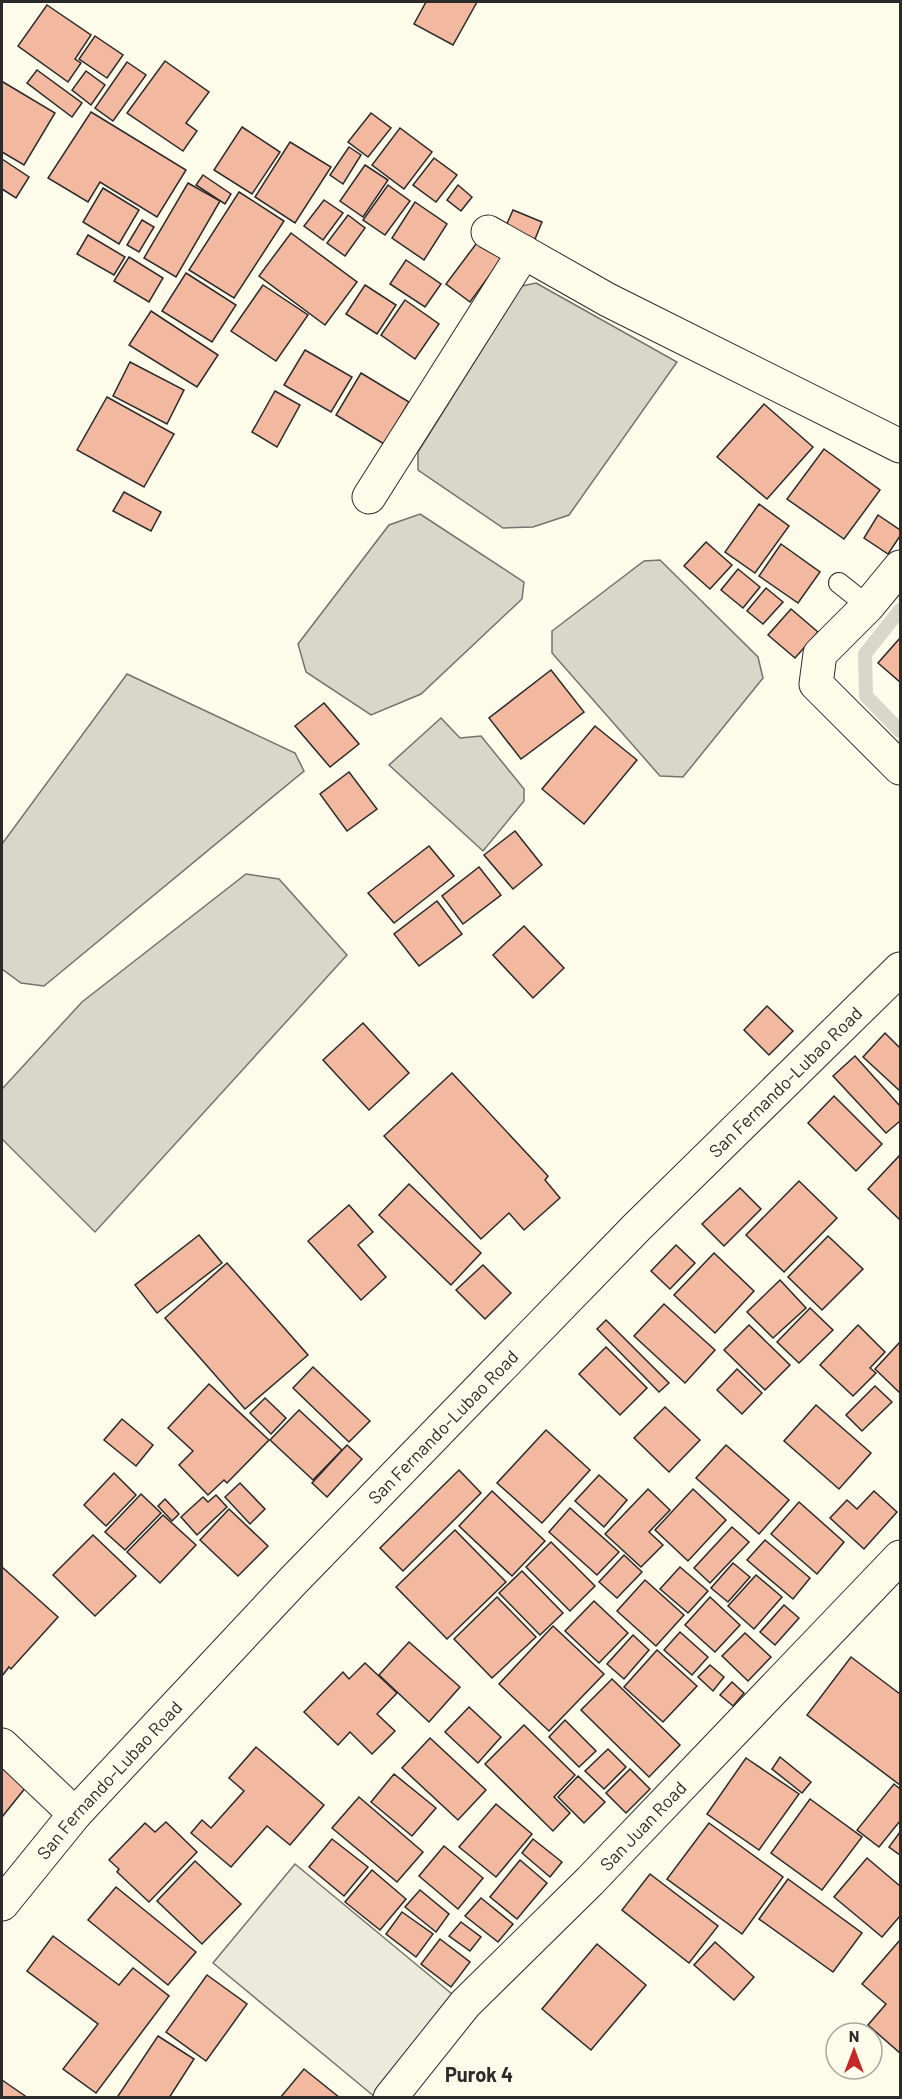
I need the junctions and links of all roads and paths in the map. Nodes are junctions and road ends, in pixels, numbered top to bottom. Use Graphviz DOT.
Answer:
graph roads {
  1 [pos="488,232"];
  2 [pos="524,252"];
  3 [pos="900,446"];
  4 [pos="369,497"];
  5 [pos="900,567"];
  6 [pos="839,583"];
  7 [pos="868,606"];
  8 [pos="900,768"];
  9 [pos="900,969"];
  10 [pos="900,1557"];
  11 [pos="2,1745"];
  12 [pos="75,1814"];
  13 [pos="2,1904"];
  14 [pos="390,2097"];
  1 -- 2 [label="street"];
  2 -- 3 [label="street"];
  2 -- 4 [label="street"];
  5 -- 7 [label="street"];
  6 -- 7 [label="lane"];
  7 -- 8 [label="street"];
  9 -- 12 [label="street, San Fernando-Lubao Road"];
  10 -- 14 [label="street, San Juan Road"];
  11 -- 12 [label="street"];
  12 -- 13 [label="street, San Fernando-Lubao Road"];
}
